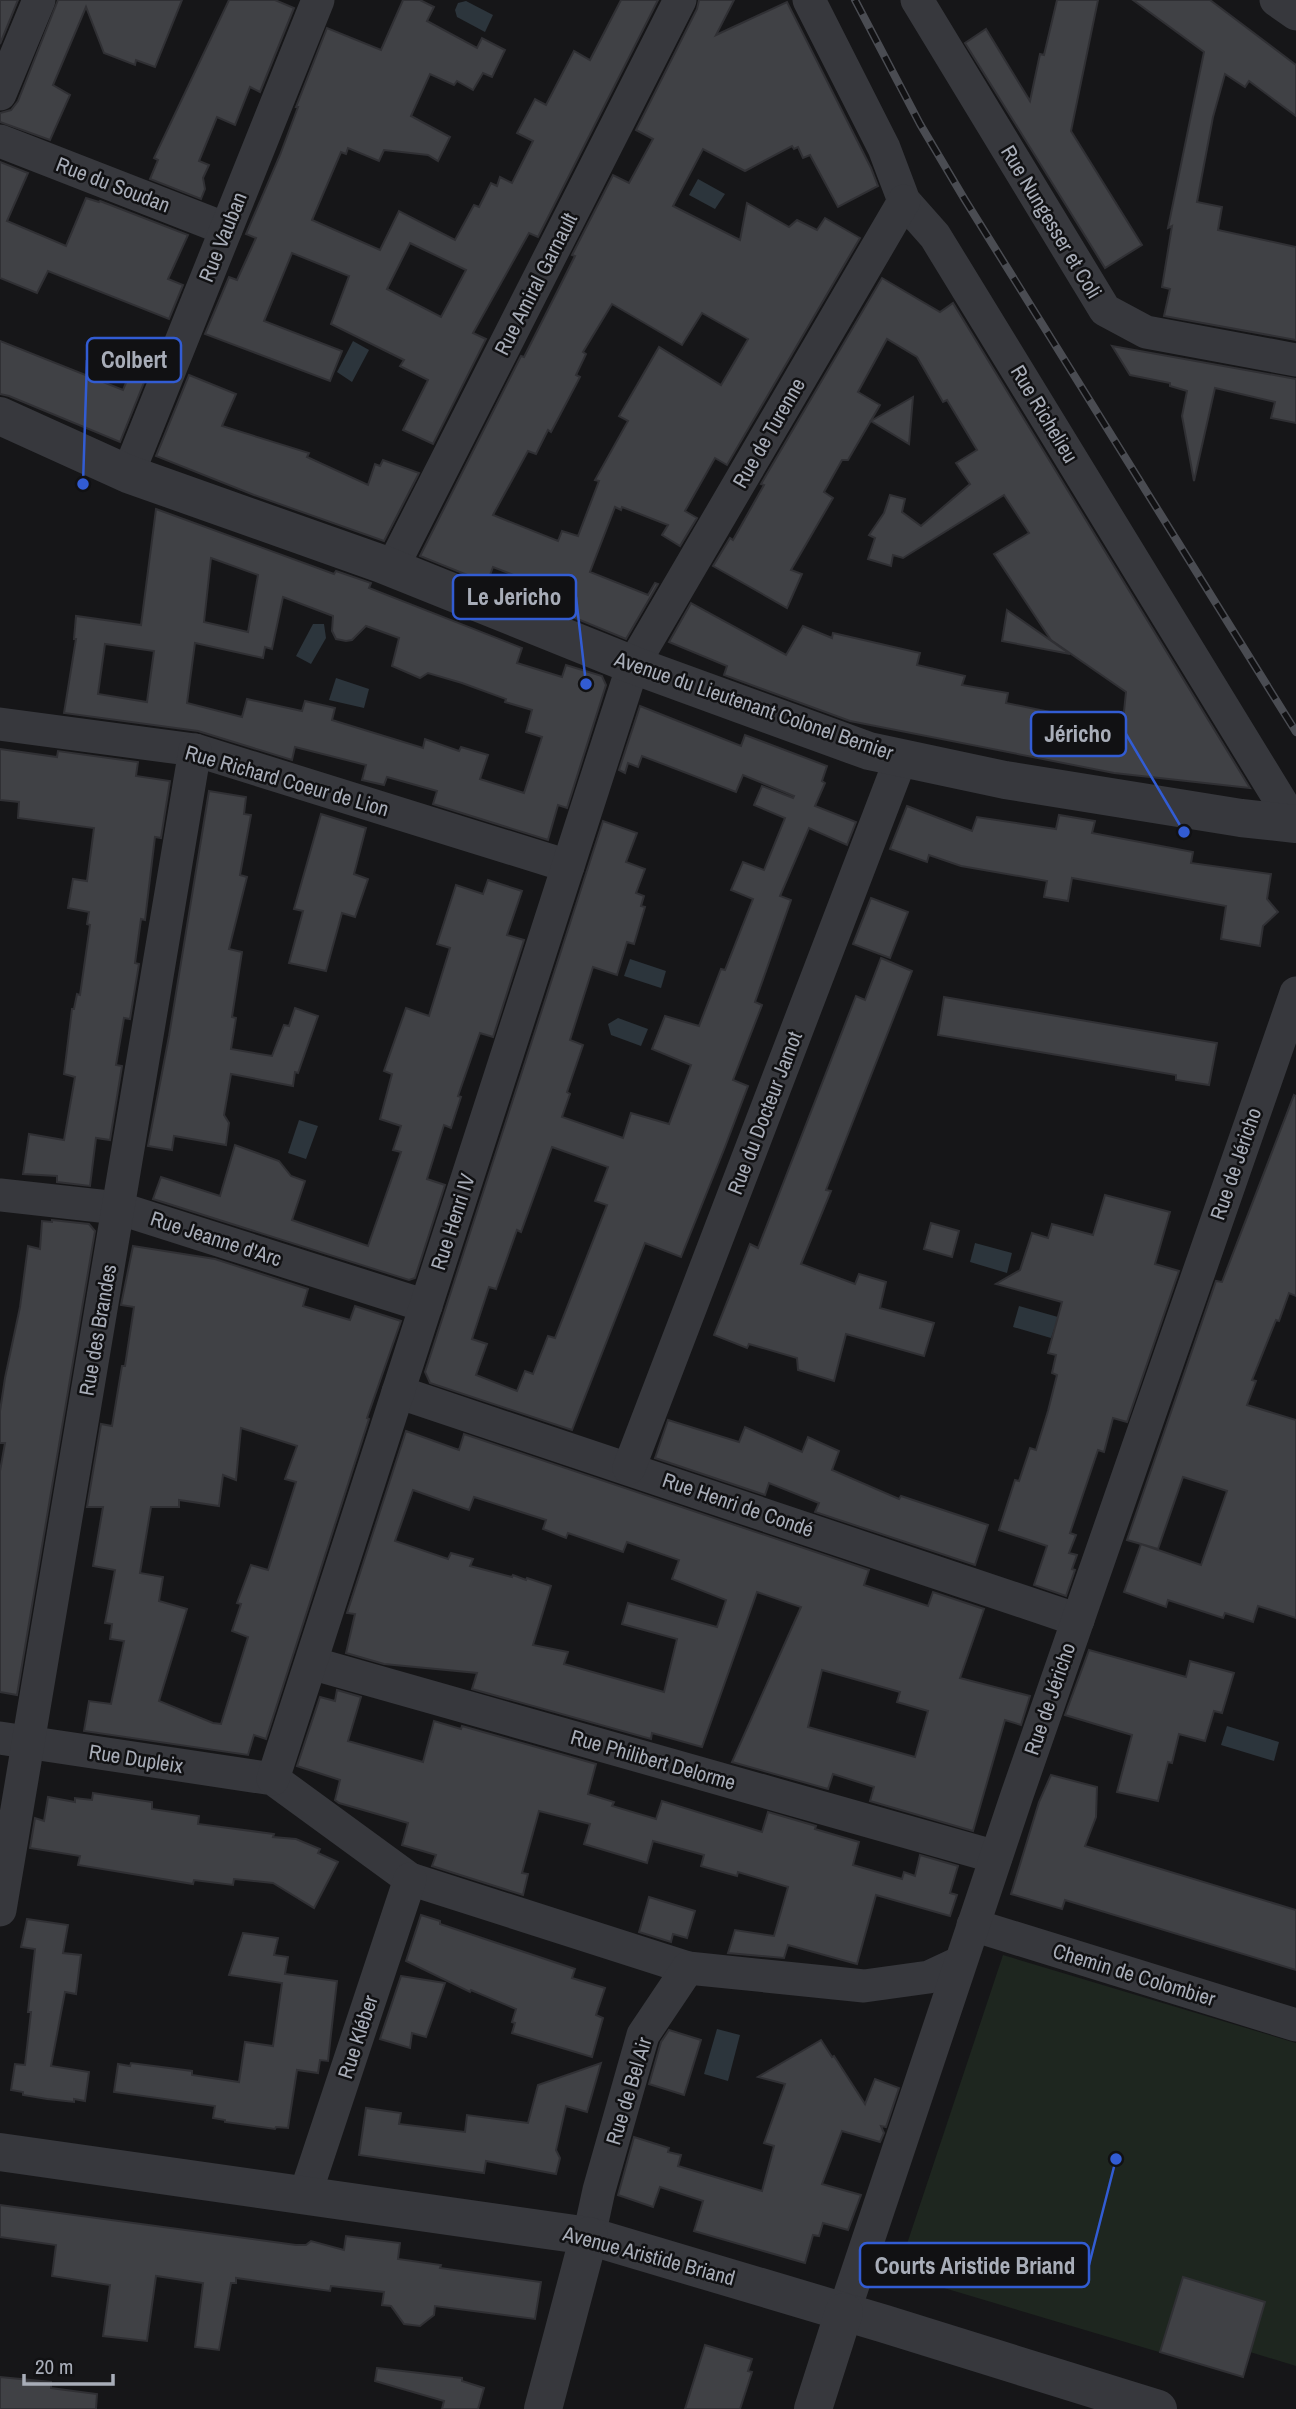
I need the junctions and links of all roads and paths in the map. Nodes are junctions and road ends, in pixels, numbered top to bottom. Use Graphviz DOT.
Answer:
graph roads {
  1 [pos="39,0"];
  2 [pos="680,0"];
  3 [pos="809,0"];
  4 [pos="917,0"];
  5 [pos="1276,0"];
  6 [pos="313,2"];
  7 [pos="1296,14"];
  8 [pos="0,93"];
  9 [pos="0,141"];
  10 [pos="904,201"];
  11 [pos="226,229"];
  12 [pos="1296,360"];
  13 [pos="0,416"];
  14 [pos="128,474"];
  15 [pos="392,568"];
  16 [pos="633,665"];
  17 [pos="0,724"];
  18 [pos="195,750"];
  19 [pos="901,758"];
  20 [pos="1295,823"];
  21 [pos="568,866"];
  22 [pos="1296,993"];
  23 [pos="0,1195"];
  24 [pos="118,1208"];
  25 [pos="426,1306"];
  26 [pos="398,1392"];
  27 [pos="629,1468"];
  28 [pos="1078,1620"];
  29 [pos="311,1662"];
  30 [pos="14,1740"];
  31 [pos="273,1779"];
  32 [pos="996,1857"];
  33 [pos="410,1879"];
  34 [pos="0,1910"];
  35 [pos="973,1925"];
  36 [pos="959,1963"];
  37 [pos="688,1968"];
  38 [pos="1296,2025"];
  39 [pos="0,2152"];
  40 [pos="305,2195"];
  41 [pos="589,2236"];
  42 [pos="844,2312"];
  43 [pos="543,2409"];
  44 [pos="813,2409"];
  45 [pos="1158,2409"];
  1 -- 8 [label="street"];
  2 -- 15 [label="street, Rue Amiral Garnault"];
  3 -- 10 [label="street, Rue Richelieu"];
  4 -- 12 [label="street, Rue Nungesser et Coli"];
  5 -- 7 [label="street"];
  6 -- 11 [label="street, Rue Vauban"];
  9 -- 11 [label="street, Rue du Soudan"];
  10 -- 16 [label="street, Rue de Turenne"];
  10 -- 20 [label="street, Rue Richelieu"];
  11 -- 14 [label="street, Rue Vauban"];
  13 -- 14 [label="street, Avenue du Lieutenant Colonel Bernier"];
  14 -- 15 [label="street, Avenue du Lieutenant Colonel Bernier"];
  15 -- 16 [label="street, Avenue du Lieutenant Colonel Bernier"];
  16 -- 19 [label="street, Avenue du Lieutenant Colonel Bernier"];
  16 -- 21 [label="street, Rue Henri IV"];
  17 -- 18 [label="street, Rue Richard Coeur de Lion"];
  18 -- 21 [label="street, Rue Richard Coeur de Lion"];
  18 -- 24 [label="street, Rue des Brandes"];
  19 -- 20 [label="street, Avenue du Lieutenant Colonel Bernier"];
  19 -- 27 [label="street, Rue du Docteur Jamot"];
  21 -- 25 [label="street, Rue Henri IV"];
  22 -- 28 [label="street, Rue de Jéricho"];
  23 -- 24 [label="street, Rue Jeanne d'Arc"];
  24 -- 25 [label="street, Rue Jeanne d'Arc"];
  24 -- 30 [label="street, Rue des Brandes"];
  25 -- 26 [label="street, Rue Henri IV"];
  26 -- 27 [label="street, Rue Henri de Condé"];
  26 -- 29 [label="street, Rue Henri IV"];
  27 -- 28 [label="street, Rue Henri de Condé"];
  28 -- 32 [label="street, Rue de Jéricho"];
  29 -- 31 [label="street, Rue Henri IV"];
  29 -- 32 [label="street, Rue Philibert Delorme"];
  30 -- 31 [label="street, Rue Dupleix"];
  30 -- 34 [label="street, Rue des Brandes"];
  31 -- 33 [label="street"];
  32 -- 35 [label="street, Rue de Jéricho"];
  33 -- 37 [label="street"];
  33 -- 40 [label="street, Rue Kléber"];
  35 -- 36 [label="street, Rue de Jéricho"];
  35 -- 38 [label="street, Chemin de Colombier"];
  36 -- 37 [label="street"];
  36 -- 42 [label="street, Rue de Jéricho"];
  37 -- 41 [label="street, Rue de Bel Air"];
  39 -- 40 [label="street, Avenue Aristide Briand"];
  40 -- 41 [label="street, Avenue Aristide Briand"];
  41 -- 42 [label="street, Avenue Aristide Briand"];
  41 -- 43 [label="street, Rue de Bel Air"];
  42 -- 44 [label="street, Rue de Jéricho"];
  42 -- 45 [label="street, Avenue Aristide Briand"];
}
